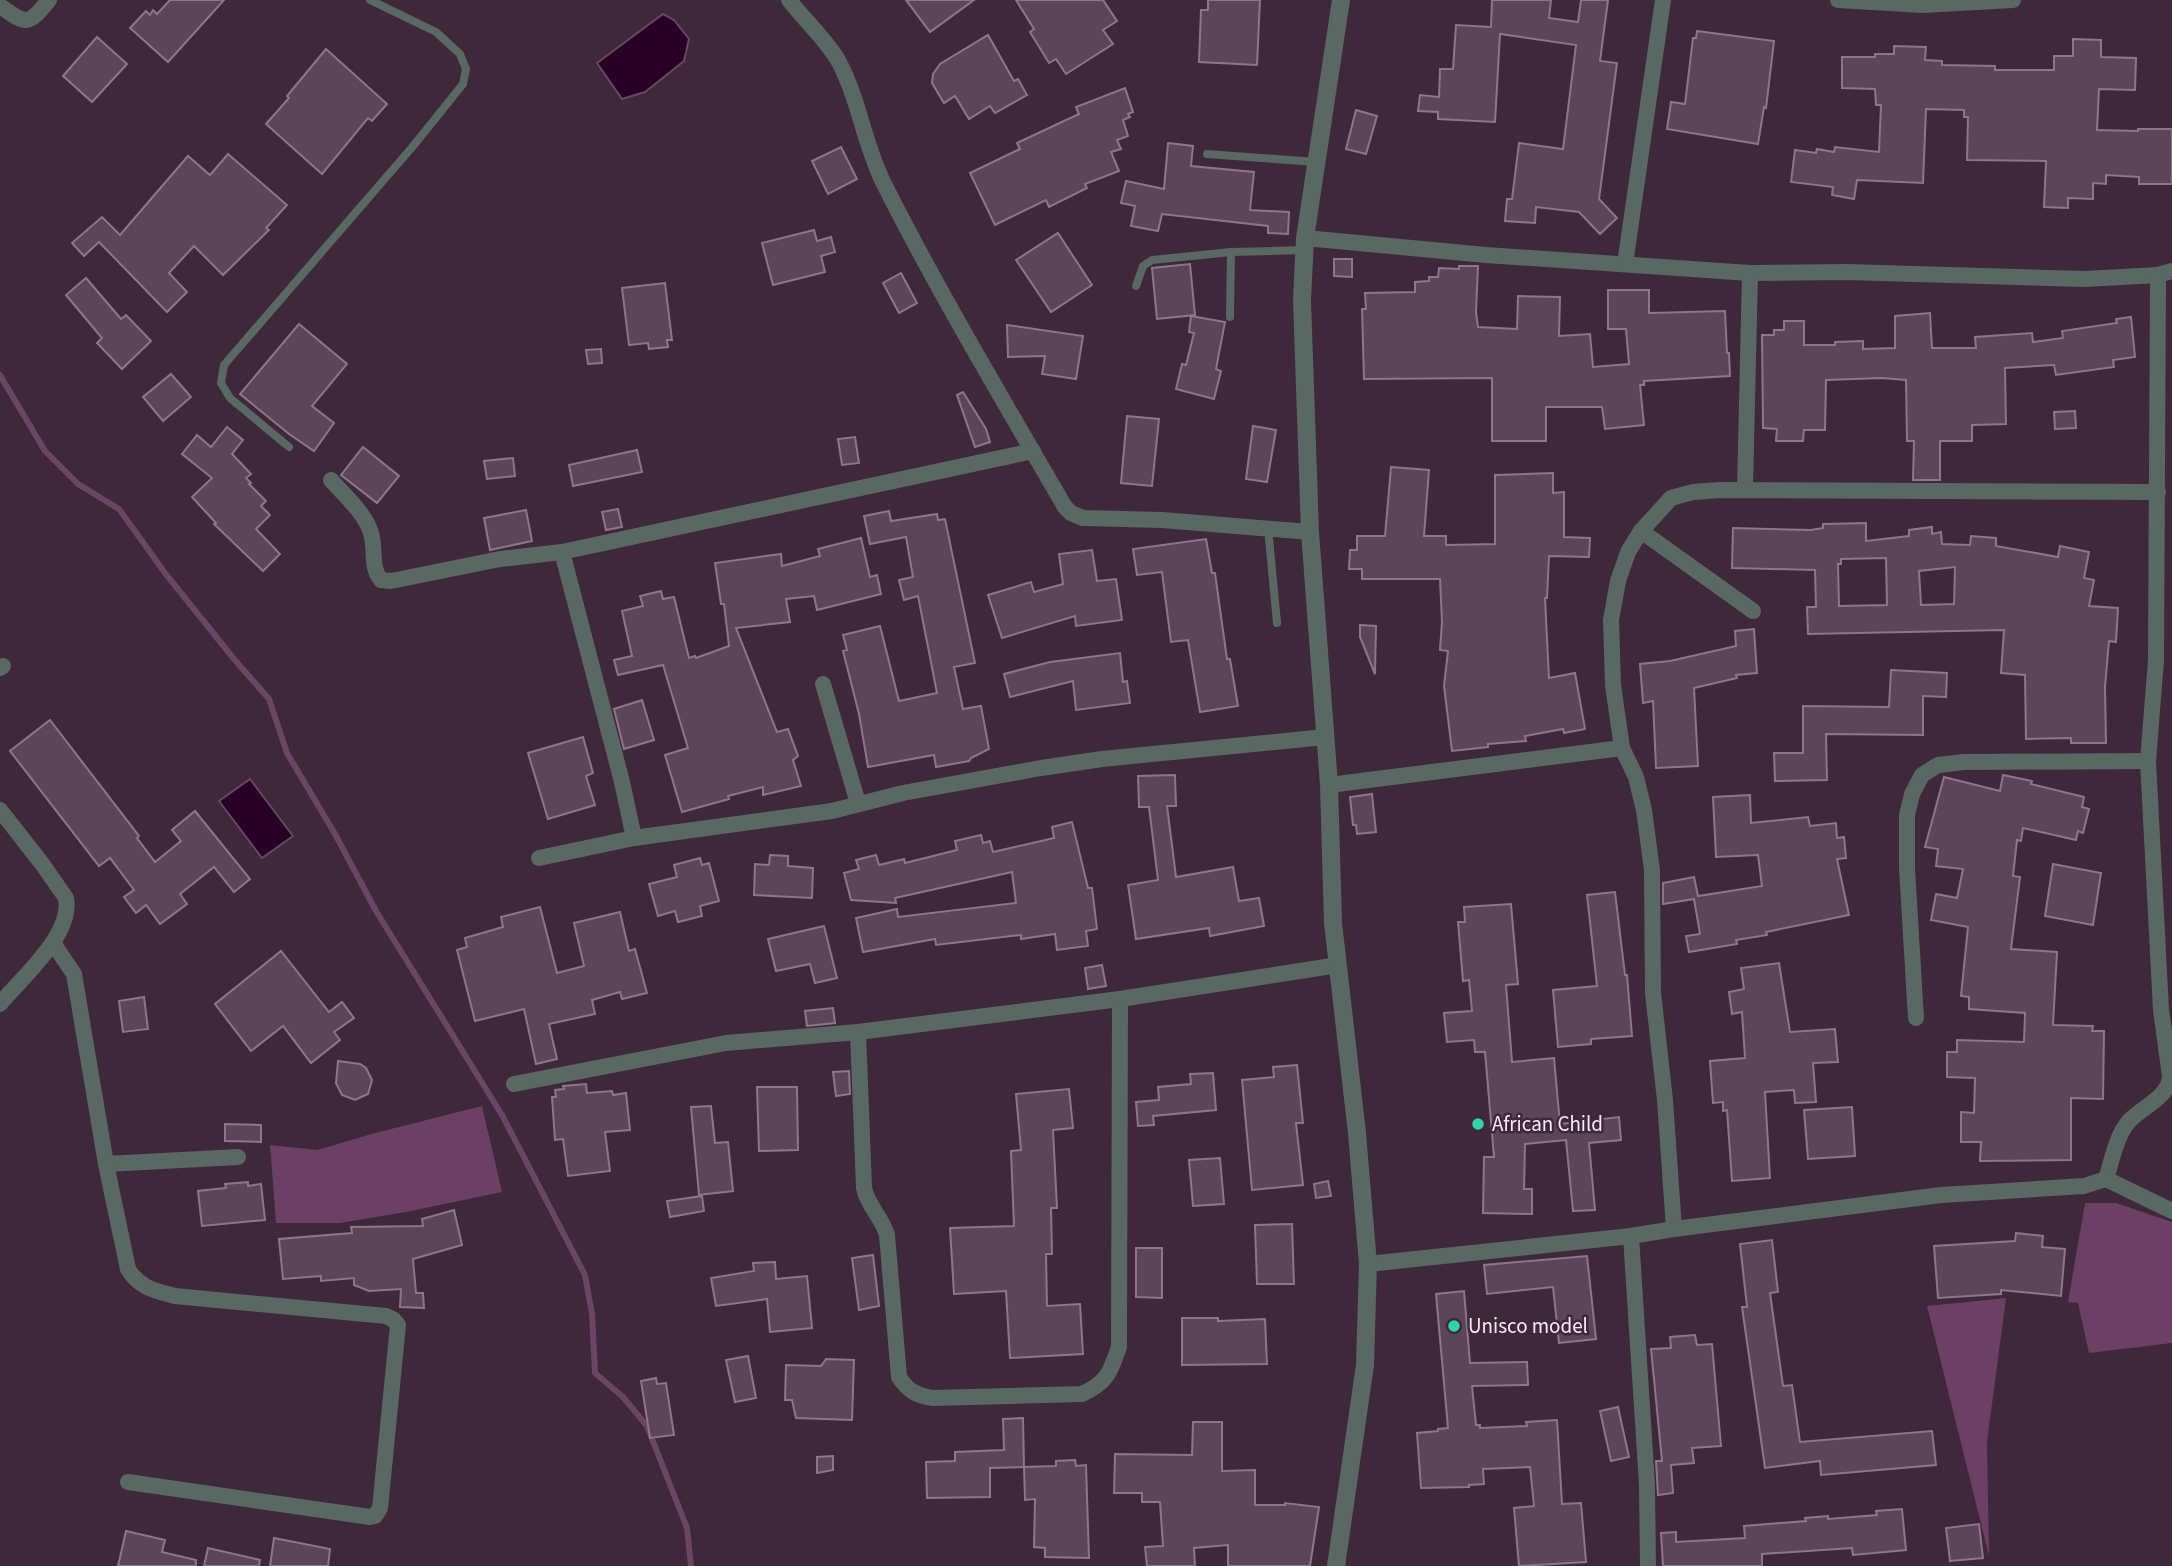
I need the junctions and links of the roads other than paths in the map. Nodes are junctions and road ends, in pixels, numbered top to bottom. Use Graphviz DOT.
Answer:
graph roads {
  1 [pos="49,0"];
  2 [pos="370,0"];
  3 [pos="789,0"];
  4 [pos="1341,0"];
  5 [pos="1663,0"];
  6 [pos="1838,0"];
  7 [pos="2013,0"];
  8 [pos="1926,2"];
  9 [pos="0,6"];
  10 [pos="1207,154"];
  11 [pos="1316,162"];
  12 [pos="1305,244"];
  13 [pos="1231,252"];
  14 [pos="1625,264"];
  15 [pos="1750,273"];
  16 [pos="2165,273"];
  17 [pos="1136,286"];
  18 [pos="1230,317"];
  19 [pos="2165,427"];
  20 [pos="289,447"];
  21 [pos="1032,451"];
  22 [pos="331,480"];
  23 [pos="1745,489"];
  24 [pos="2158,492"];
  25 [pos="1268,528"];
  26 [pos="1641,531"];
  27 [pos="1310,532"];
  28 [pos="562,552"];
  29 [pos="1753,611"];
  30 [pos="1278,623"];
  31 [pos="2164,660"];
  32 [pos="823,684"];
  33 [pos="1325,737"];
  34 [pos="1622,748"];
  35 [pos="2148,761"];
  36 [pos="1329,785"];
  37 [pos="858,803"];
  38 [pos="0,810"];
  39 [pos="634,838"];
  40 [pos="539,858"];
  41 [pos="53,943"];
  42 [pos="1338,965"];
  43 [pos="1120,999"];
  44 [pos="0,1004"];
  45 [pos="2167,1010"];
  46 [pos="1916,1018"];
  47 [pos="858,1032"];
  48 [pos="513,1084"];
  49 [pos="238,1157"];
  50 [pos="106,1164"];
  51 [pos="2106,1179"];
  52 [pos="2172,1211"];
  53 [pos="1674,1229"];
  54 [pos="1631,1236"];
  55 [pos="1368,1264"];
  56 [pos="128,1482"];
  57 [pos="1336,1566"];
  58 [pos="1648,1566"];
  1 -- 9 [label="street"];
  2 -- 20 [label="lane"];
  3 -- 21 [label="street"];
  4 -- 11 [label="street"];
  5 -- 14 [label="street"];
  6 -- 8 [label="street"];
  7 -- 8 [label="street"];
  10 -- 11 [label="lane"];
  11 -- 12 [label="street"];
  12 -- 13 [label="lane"];
  12 -- 14 [label="street"];
  12 -- 27 [label="street"];
  13 -- 17 [label="lane"];
  13 -- 18 [label="lane"];
  14 -- 15 [label="street"];
  15 -- 16 [label="street"];
  15 -- 23 [label="street"];
  16 -- 19 [label="street"];
  19 -- 24 [label="street"];
  21 -- 25 [label="street"];
  21 -- 28 [label="street"];
  22 -- 28 [label="street"];
  23 -- 24 [label="street"];
  23 -- 26 [label="street"];
  24 -- 31 [label="street"];
  25 -- 27 [label="street"];
  25 -- 30 [label="lane"];
  26 -- 29 [label="street"];
  26 -- 34 [label="street"];
  27 -- 33 [label="street"];
  28 -- 39 [label="street"];
  31 -- 35 [label="street"];
  32 -- 37 [label="street"];
  33 -- 36 [label="street"];
  33 -- 37 [label="street"];
  34 -- 36 [label="street"];
  34 -- 53 [label="street"];
  35 -- 45 [label="street"];
  35 -- 46 [label="street"];
  36 -- 42 [label="street"];
  37 -- 39 [label="street"];
  38 -- 41 [label="street"];
  39 -- 40 [label="street"];
  41 -- 44 [label="street"];
  41 -- 50 [label="street"];
  42 -- 43 [label="street"];
  42 -- 55 [label="street"];
  43 -- 47 [label="street"];
  43 -- 47 [label="street"];
  45 -- 51 [label="street"];
  47 -- 48 [label="street"];
  49 -- 50 [label="street"];
  50 -- 56 [label="street"];
  51 -- 52 [label="street"];
  51 -- 53 [label="street"];
  53 -- 54 [label="street"];
  54 -- 55 [label="street"];
  54 -- 58 [label="street"];
  55 -- 57 [label="street"];
}
